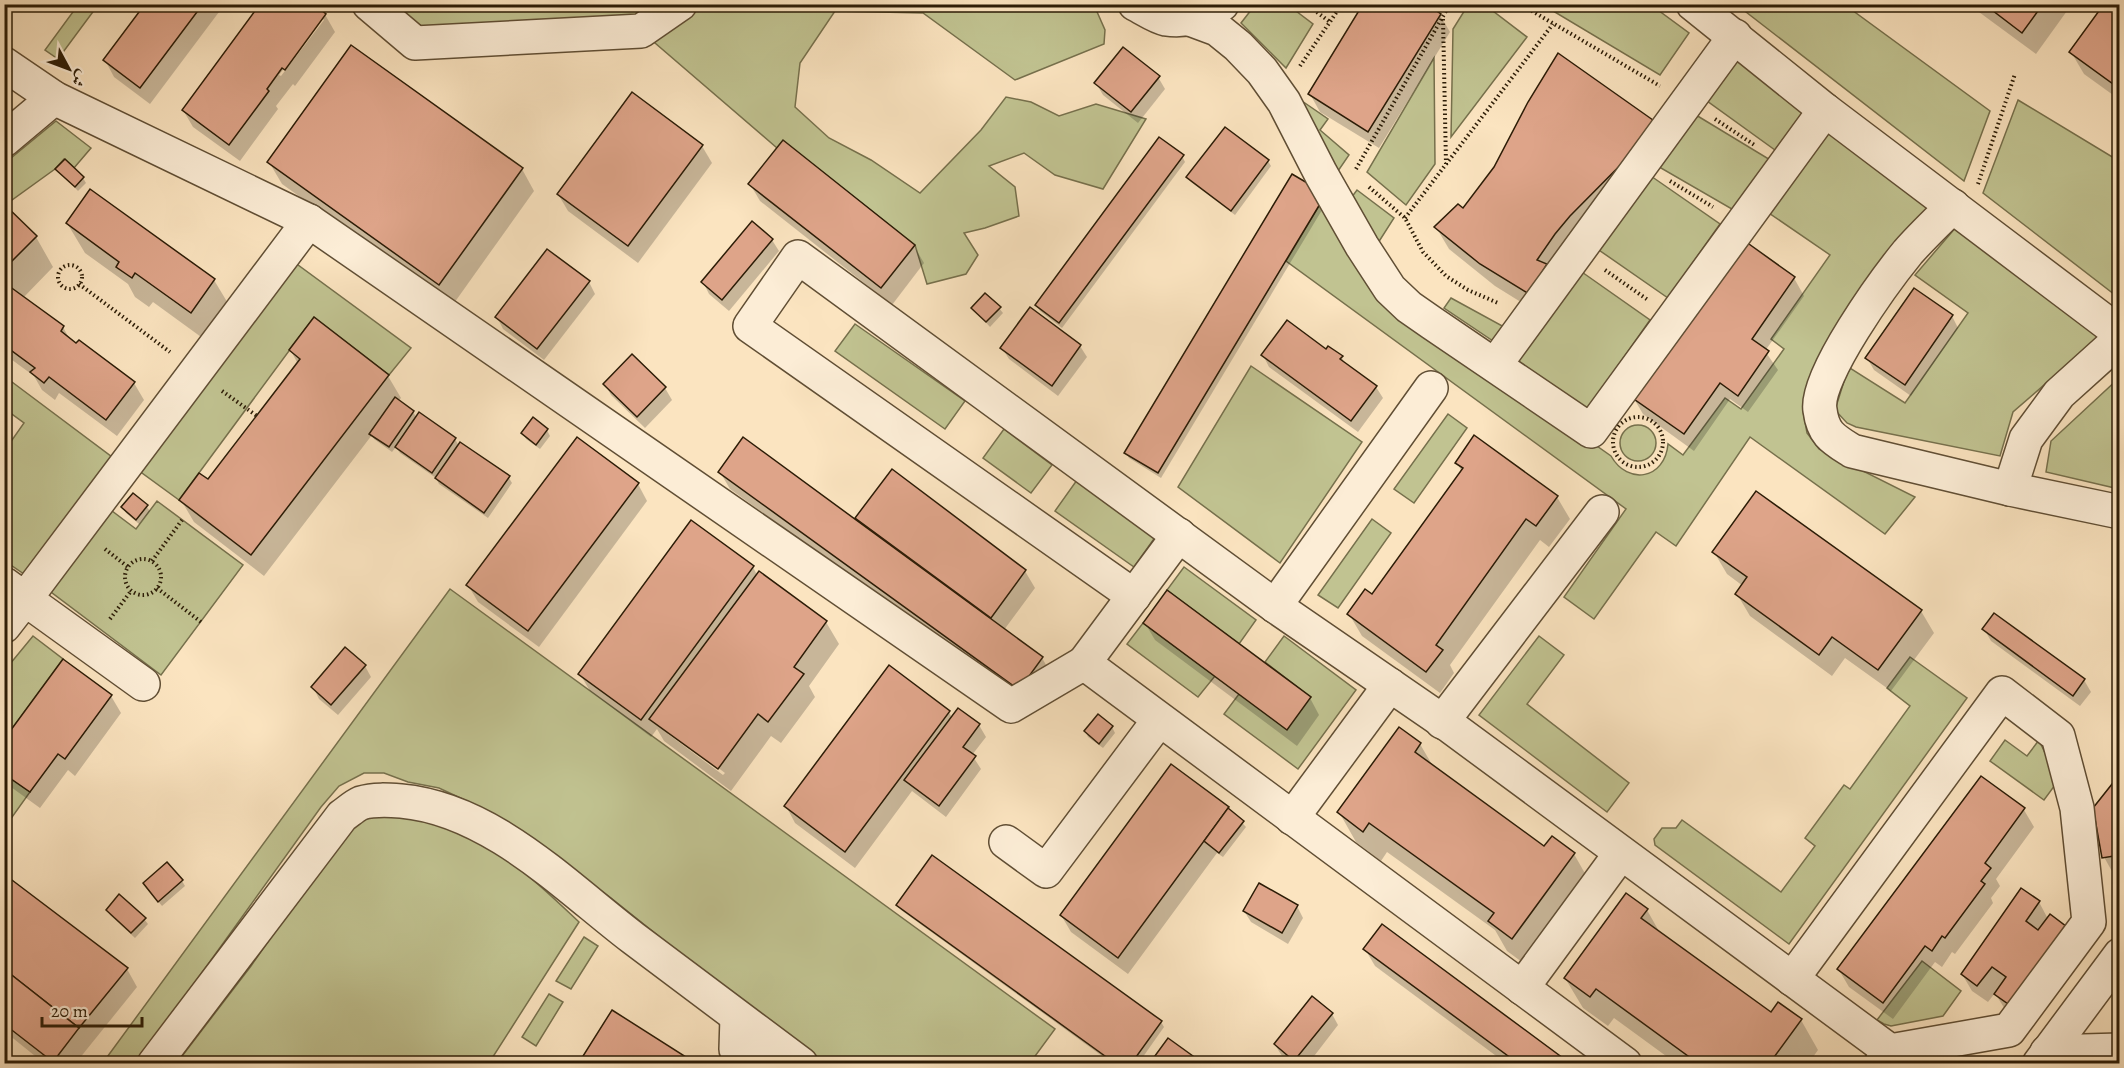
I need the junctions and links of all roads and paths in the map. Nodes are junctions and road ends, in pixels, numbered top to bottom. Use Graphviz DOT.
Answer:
graph roads {
  1 [pos="369,4"];
  2 [pos="680,4"];
  3 [pos="1135,4"];
  4 [pos="1222,4"];
  5 [pos="1306,4"];
  6 [pos="1342,4"];
  7 [pos="1450,4"];
  8 [pos="1520,4"];
  9 [pos="1693,4"];
  10 [pos="1443,17"];
  11 [pos="1190,19"];
  12 [pos="1330,22"];
  13 [pos="1553,24"];
  14 [pos="1735,36"];
  15 [pos="4,64"];
  16 [pos="2015,75"];
  17 [pos="1280,96"];
  18 [pos="54,98"];
  19 [pos="1688,102"];
  20 [pos="1825,110"];
  21 [pos="4,140"];
  22 [pos="1642,164"];
  23 [pos="1785,164"];
  24 [pos="1446,165"];
  25 [pos="1353,173"];
  26 [pos="1362,181"];
  27 [pos="1960,211"];
  28 [pos="1405,218"];
  29 [pos="309,221"];
  30 [pos="1741,224"];
  31 [pos="1578,251"];
  32 [pos="79,284"];
  33 [pos="1533,313"];
  34 [pos="1673,318"];
  35 [pos="2120,333"];
  36 [pos="2120,339"];
  37 [pos="1495,366"];
  38 [pos="195,371"];
  39 [pos="1431,388"];
  40 [pos="257,416"];
  41 [pos="1620,424"];
  42 [pos="2010,489"];
  43 [pos="1602,512"];
  44 [pos="2120,512"];
  45 [pos="182,520"];
  46 [pos="1179,535"];
  47 [pos="103,548"];
  48 [pos="152,561"];
  49 [pos="128,567"];
  50 [pos="157,588"];
  51 [pos="15,591"];
  52 [pos="1134,596"];
  53 [pos="1275,606"];
  54 [pos="201,622"];
  55 [pos="4,626"];
  56 [pos="1084,663"];
  57 [pos="143,684"];
  58 [pos="1390,685"];
  59 [pos="1159,720"];
  60 [pos="1442,722"];
  61 [pos="1292,818"];
  62 [pos="1006,842"];
  63 [pos="1621,853"];
  64 [pos="2120,955"];
  65 [pos="1792,979"];
  66 [pos="1522,988"];
  67 [pos="737,1017"];
  68 [pos="2120,1050"];
  69 [pos="1885,1057"];
  70 [pos="2043,1058"];
  71 [pos="154,1064"];
  72 [pos="760,1064"];
  73 [pos="801,1064"];
  74 [pos="1626,1064"];
  1 -- 2 [label="street"];
  3 -- 11 [label="street"];
  4 -- 11 [label="street"];
  5 -- 12 [label="path"];
  6 -- 12 [label="path"];
  7 -- 10 [label="path"];
  8 -- 13 [label="path"];
  9 -- 14 [label="street"];
  10 -- 24 [label="path"];
  10 -- 25 [label="path"];
  11 -- 17 [label="street"];
  12 -- 17 [label="path"];
  13 -- 19 [label="path"];
  13 -- 24 [label="path"];
  14 -- 19 [label="street"];
  14 -- 20 [label="street"];
  15 -- 18 [label="street"];
  16 -- 27 [label="path"];
  17 -- 37 [label="street"];
  18 -- 21 [label="street"];
  18 -- 29 [label="street"];
  19 -- 22 [label="street"];
  19 -- 23 [label="path"];
  20 -- 23 [label="street"];
  20 -- 27 [label="street"];
  22 -- 30 [label="path"];
  22 -- 31 [label="street"];
  23 -- 30 [label="street"];
  24 -- 28 [label="path"];
  26 -- 28 [label="path"];
  27 -- 35 [label="street"];
  27 -- 42 [label="street"];
  28 -- 33 [label="path"];
  29 -- 38 [label="street"];
  29 -- 56 [label="street"];
  30 -- 34 [label="street"];
  31 -- 33 [label="street"];
  31 -- 34 [label="path"];
  32 -- 32 [label="path"];
  32 -- 38 [label="path"];
  33 -- 37 [label="street"];
  34 -- 37 [label="street"];
  36 -- 42 [label="street"];
  38 -- 40 [label="path"];
  38 -- 51 [label="street"];
  39 -- 53 [label="street"];
  41 -- 41 [label="path"];
  42 -- 44 [label="street"];
  43 -- 60 [label="street"];
  45 -- 48 [label="path"];
  46 -- 52 [label="street"];
  46 -- 52 [label="street"];
  46 -- 53 [label="street"];
  47 -- 49 [label="path"];
  48 -- 49 [label="path"];
  48 -- 50 [label="path"];
  49 -- 50 [label="path"];
  50 -- 54 [label="path"];
  51 -- 55 [label="street"];
  51 -- 57 [label="street"];
  52 -- 56 [label="street"];
  53 -- 58 [label="street"];
  56 -- 59 [label="street"];
  58 -- 60 [label="street"];
  58 -- 61 [label="street"];
  59 -- 61 [label="street"];
  59 -- 62 [label="street"];
  60 -- 63 [label="street"];
  61 -- 66 [label="street"];
  63 -- 65 [label="street"];
  63 -- 66 [label="street"];
  64 -- 70 [label="street"];
  65 -- 69 [label="street"];
  65 -- 69 [label="street"];
  66 -- 74 [label="street"];
  67 -- 71 [label="street"];
  67 -- 72 [label="street"];
  67 -- 73 [label="street"];
  68 -- 70 [label="street"];
}
